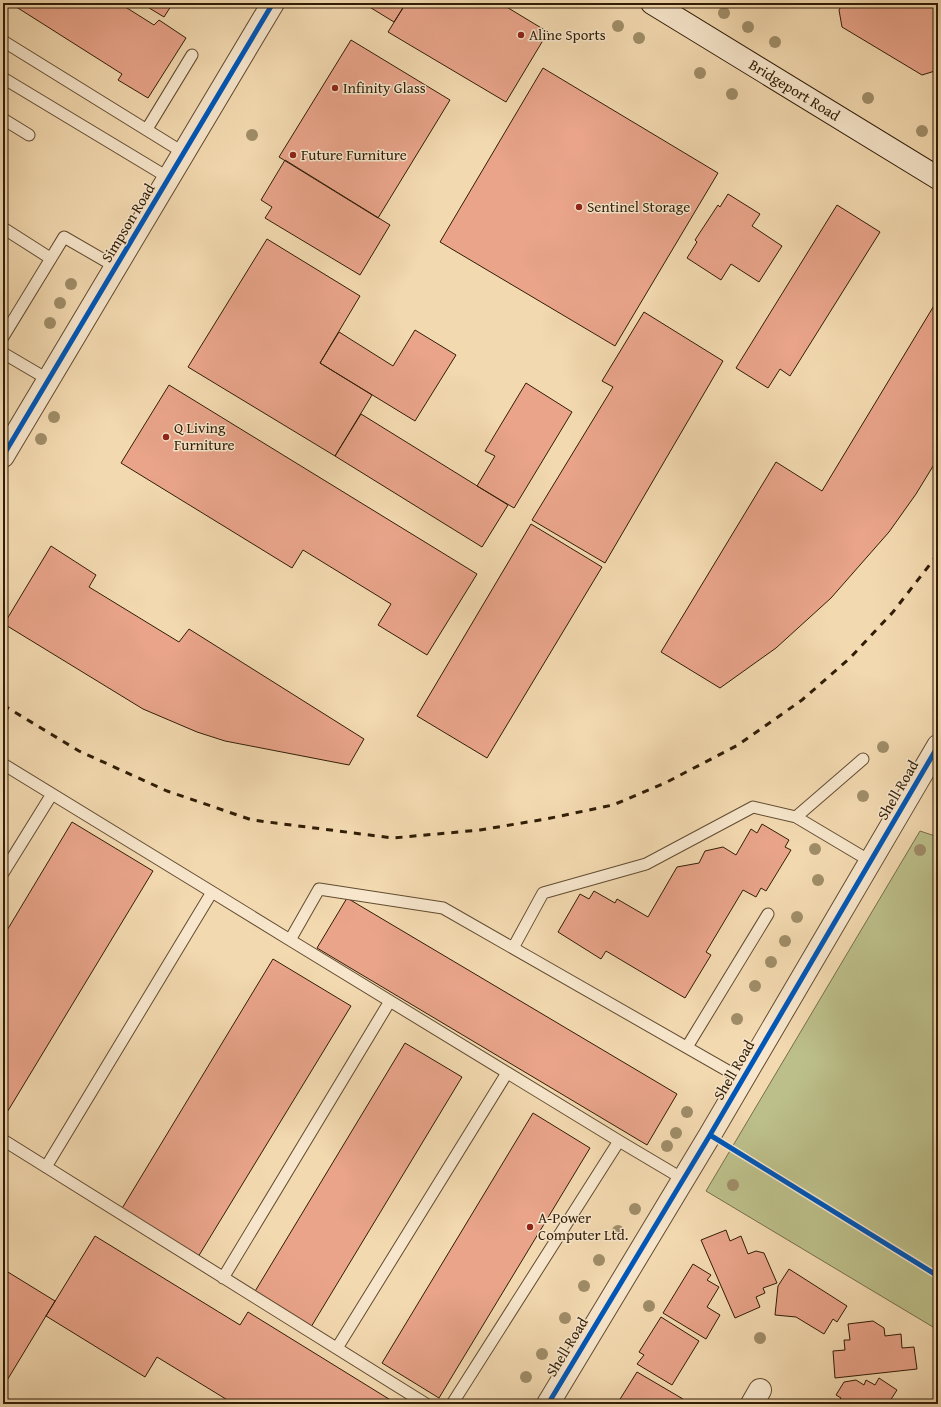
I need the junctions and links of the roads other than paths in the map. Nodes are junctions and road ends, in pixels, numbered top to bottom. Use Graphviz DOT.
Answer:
graph roads {
  1 [pos="273,3"];
  2 [pos="652,3"];
  3 [pos="3,41"];
  4 [pos="192,56"];
  5 [pos="3,78"];
  6 [pos="3,120"];
  7 [pos="147,129"];
  8 [pos="29,135"];
  9 [pos="184,153"];
  10 [pos="169,178"];
  11 [pos="938,178"];
  12 [pos="3,228"];
  13 [pos="50,258"];
  14 [pos="116,267"];
  15 [pos="3,337"];
  16 [pos="3,353"];
  17 [pos="48,380"];
  18 [pos="3,456"];
  19 [pos="938,746"];
  20 [pos="863,759"];
  21 [pos="3,764"];
  22 [pos="52,794"];
  23 [pos="796,817"];
  24 [pos="870,861"];
  25 [pos="3,873"];
  26 [pos="212,892"];
  27 [pos="768,914"];
  28 [pos="290,940"];
  29 [pos="513,948"];
  30 [pos="390,1001"];
  31 [pos="688,1047"];
  32 [pos="507,1072"];
  33 [pos="742,1079"];
  34 [pos="3,1140"];
  35 [pos="619,1140"];
  36 [pos="46,1167"];
  37 [pos="683,1179"];
  38 [pos="223,1278"];
  39 [pos="336,1348"];
  40 [pos="426,1404"];
  41 [pos="452,1404"];
  42 [pos="548,1404"];
  1 -- 9 [label="street, Simpson Road"];
  2 -- 11 [label="street, Bridgeport Road"];
  3 -- 7 [label="lane"];
  4 -- 7 [label="lane"];
  5 -- 10 [label="lane"];
  6 -- 8 [label="lane"];
  7 -- 9 [label="lane"];
  9 -- 10 [label="street, Simpson Road"];
  10 -- 14 [label="street, Simpson Road"];
  12 -- 13 [label="lane"];
  13 -- 14 [label="lane"];
  13 -- 15 [label="lane"];
  14 -- 17 [label="street, Simpson Road"];
  16 -- 17 [label="lane"];
  17 -- 18 [label="street, Simpson Road"];
  19 -- 24 [label="street, Shell Road"];
  20 -- 23 [label="lane"];
  21 -- 22 [label="lane"];
  22 -- 25 [label="lane"];
  22 -- 26 [label="lane"];
  23 -- 24 [label="lane"];
  23 -- 29 [label="lane"];
  24 -- 33 [label="street, Shell Road"];
  26 -- 28 [label="lane"];
  26 -- 36 [label="lane"];
  27 -- 31 [label="lane"];
  28 -- 29 [label="lane"];
  28 -- 30 [label="lane"];
  29 -- 31 [label="lane"];
  30 -- 32 [label="lane"];
  30 -- 38 [label="lane"];
  31 -- 33 [label="lane"];
  32 -- 35 [label="lane"];
  32 -- 39 [label="lane"];
  33 -- 37 [label="street, Shell Road"];
  34 -- 36 [label="lane"];
  35 -- 37 [label="lane"];
  35 -- 41 [label="lane"];
  36 -- 38 [label="lane"];
  37 -- 42 [label="street, Shell Road"];
  38 -- 39 [label="lane"];
  39 -- 40 [label="lane"];
}
